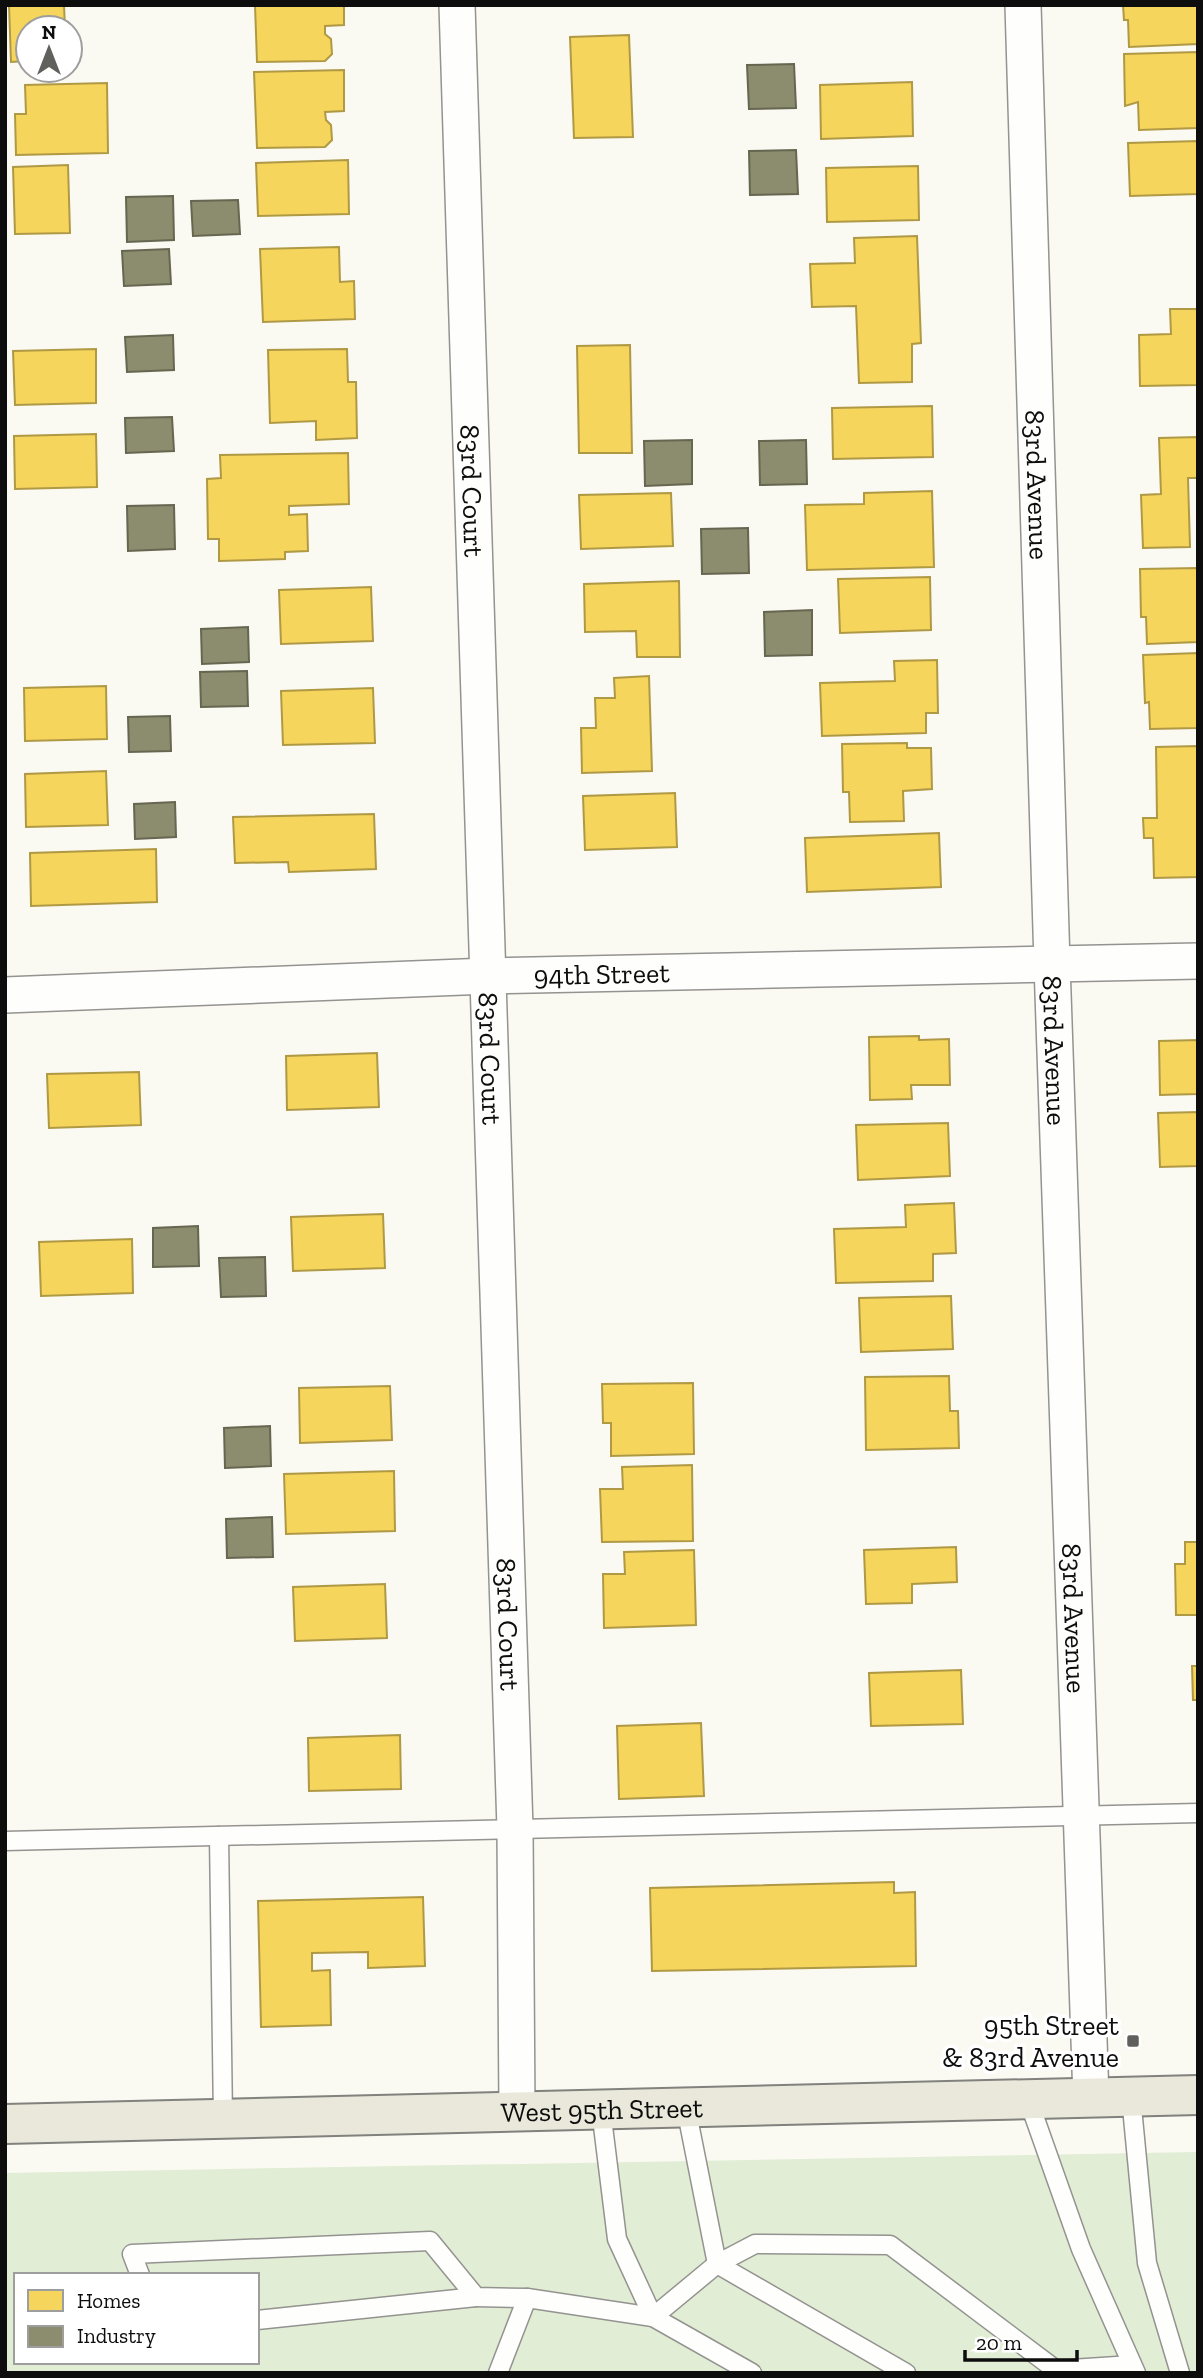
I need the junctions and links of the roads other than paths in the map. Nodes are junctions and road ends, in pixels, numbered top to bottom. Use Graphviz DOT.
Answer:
graph roads {
  1 [pos="457,5"];
  2 [pos="1023,5"];
  3 [pos="1198,961"];
  4 [pos="1052,964"];
  5 [pos="488,976"];
  6 [pos="5,995"];
  7 [pos="1198,1813"];
  8 [pos="1083,1815"];
  9 [pos="514,1829"];
  10 [pos="219,1836"];
  11 [pos="5,1842"];
  12 [pos="1198,2095"];
  13 [pos="1130,2097"];
  14 [pos="1091,2098"];
  15 [pos="1028,2099"];
  16 [pos="686,2108"];
  17 [pos="601,2110"];
  18 [pos="517,2112"];
  19 [pos="223,2119"];
  20 [pos="5,2124"];
  21 [pos="717,2264"];
  22 [pos="139,2273"];
  23 [pos="476,2297"];
  24 [pos="527,2298"];
  25 [pos="653,2317"];
  26 [pos="259,2320"];
  27 [pos="1134,2369"];
  28 [pos="498,2373"];
  29 [pos="752,2373"];
  30 [pos="906,2373"];
  31 [pos="1180,2373"];
  1 -- 5 [label="street, 83rd Court"];
  2 -- 4 [label="street, 83rd Avenue"];
  3 -- 4 [label="street, 94th Street"];
  4 -- 5 [label="street, 94th Street"];
  4 -- 8 [label="street, 83rd Avenue"];
  5 -- 6 [label="street, 94th Street"];
  5 -- 9 [label="street, 83rd Court"];
  7 -- 8 [label="lane"];
  8 -- 9 [label="lane"];
  8 -- 14 [label="street, 83rd Avenue"];
  9 -- 10 [label="lane"];
  9 -- 18 [label="street, 83rd Court"];
  10 -- 11 [label="lane"];
  10 -- 19 [label="lane"];
  12 -- 13 [label="main road, West 95th Street"];
  13 -- 14 [label="main road, West 95th Street"];
  13 -- 31 [label="lane"];
  14 -- 15 [label="main road, West 95th Street"];
  15 -- 16 [label="main road, West 95th Street"];
  15 -- 27 [label="lane"];
  16 -- 17 [label="main road, West 95th Street"];
  16 -- 21 [label="lane"];
  17 -- 18 [label="main road, West 95th Street"];
  17 -- 25 [label="lane"];
  18 -- 19 [label="main road, West 95th Street"];
  19 -- 20 [label="main road, West 95th Street"];
  21 -- 25 [label="lane"];
  21 -- 27 [label="lane"];
  21 -- 30 [label="lane"];
  22 -- 23 [label="lane"];
  23 -- 24 [label="lane"];
  23 -- 26 [label="lane"];
  24 -- 25 [label="lane"];
  24 -- 28 [label="lane"];
  25 -- 29 [label="lane"];
}
